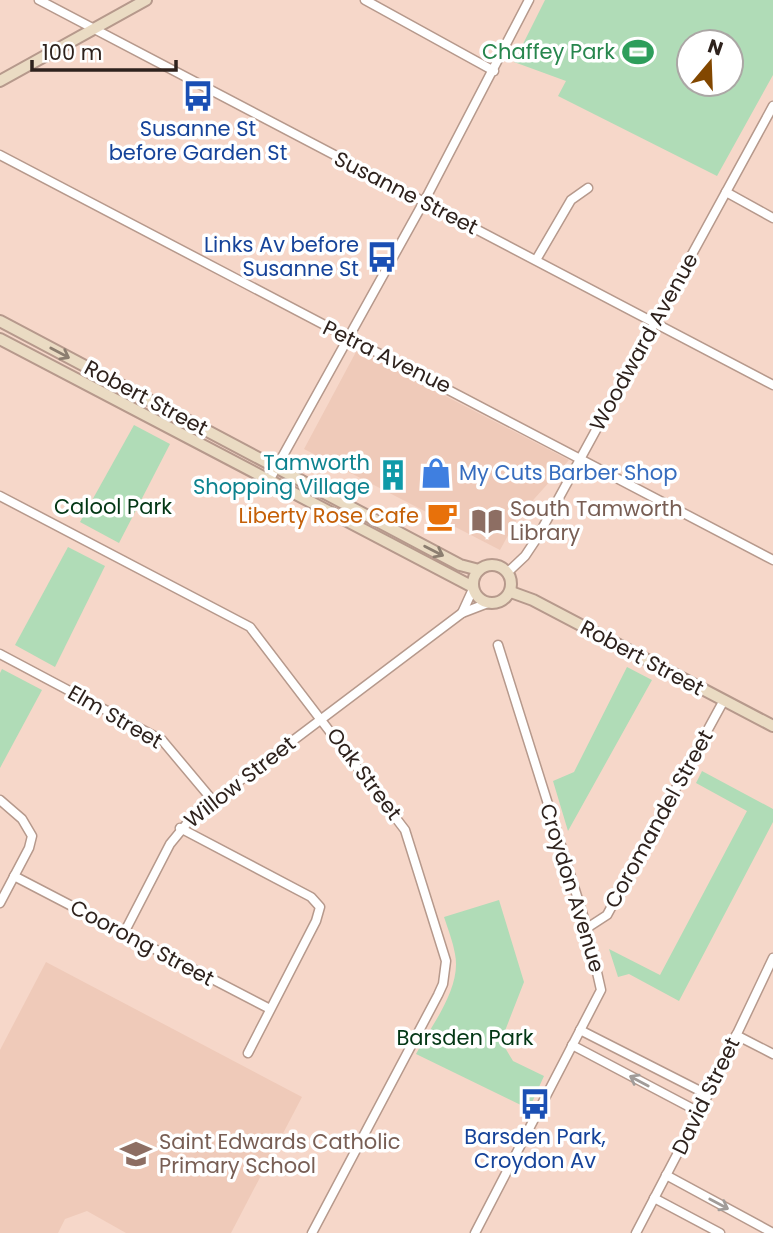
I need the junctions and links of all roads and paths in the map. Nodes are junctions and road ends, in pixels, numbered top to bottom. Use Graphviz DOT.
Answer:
graph roads {
  1 [pos="39,0"];
  2 [pos="146,0"];
  3 [pos="365,0"];
  4 [pos="529,0"];
  5 [pos="92,29"];
  6 [pos="494,71"];
  7 [pos="0,80"];
  8 [pos="773,106"];
  9 [pos="0,155"];
  10 [pos="588,188"];
  11 [pos="726,192"];
  12 [pos="424,201"];
  13 [pos="773,218"];
  14 [pos="536,260"];
  15 [pos="0,321"];
  16 [pos="655,321"];
  17 [pos="0,339"];
  18 [pos="348,339"];
  19 [pos="773,385"];
  20 [pos="581,457"];
  21 [pos="278,467"];
  22 [pos="270,479"];
  23 [pos="0,496"];
  24 [pos="773,560"];
  25 [pos="479,570"];
  26 [pos="508,572"];
  27 [pos="473,588"];
  28 [pos="510,592"];
  29 [pos="488,603"];
  30 [pos="462,612"];
  31 [pos="498,645"];
  32 [pos="0,654"];
  33 [pos="724,700"];
  34 [pos="323,718"];
  35 [pos="773,726"];
  36 [pos="0,800"];
  37 [pos="214,802"];
  38 [pos="180,828"];
  39 [pos="14,876"];
  40 [pos="0,903"];
  41 [pos="587,928"];
  42 [pos="124,933"];
  43 [pos="773,958"];
  44 [pos="270,1009"];
  45 [pos="580,1030"];
  46 [pos="737,1035"];
  47 [pos="572,1045"];
  48 [pos="248,1052"];
  49 [pos="773,1054"];
  50 [pos="708,1095"];
  51 [pos="699,1112"];
  52 [pos="666,1175"];
  53 [pos="654,1198"];
  54 [pos="312,1233"];
  55 [pos="475,1233"];
  56 [pos="636,1233"];
  57 [pos="720,1233"];
  58 [pos="773,1233"];
  1 -- 5 [label="street, Susanne Street"];
  2 -- 5 [label="street"];
  3 -- 6 [label="street"];
  4 -- 6 [label="street"];
  5 -- 7 [label="street"];
  5 -- 12 [label="street, Susanne Street"];
  6 -- 12 [label="street"];
  8 -- 11 [label="street, Woodward Avenue"];
  9 -- 18 [label="street, Petra Avenue"];
  10 -- 14 [label="street"];
  11 -- 13 [label="street"];
  11 -- 16 [label="street, Woodward Avenue"];
  12 -- 14 [label="street, Susanne Street"];
  12 -- 18 [label="street"];
  14 -- 16 [label="street, Susanne Street"];
  15 -- 21 [label="street, Robert Street, one-way"];
  16 -- 19 [label="street, Susanne Street"];
  16 -- 20 [label="street, Woodward Avenue"];
  17 -- 22 [label="street, Robert Street"];
  18 -- 20 [label="street, Petra Avenue"];
  18 -- 21 [label="street"];
  20 -- 24 [label="street, Petra Avenue"];
  20 -- 26 [label="street, Woodward Avenue"];
  21 -- 22 [label="street"];
  21 -- 25 [label="street, Robert Street, one-way"];
  22 -- 27 [label="street, Robert Street"];
  23 -- 34 [label="street, Oak Street"];
  25 -- 26 [label="street"];
  25 -- 27 [label="street"];
  26 -- 28 [label="street"];
  27 -- 29 [label="street"];
  27 -- 30 [label="street, Willow Street"];
  28 -- 29 [label="street"];
  28 -- 33 [label="street, Robert Street"];
  29 -- 30 [label="street, Willow Street"];
  30 -- 34 [label="street, Willow Street"];
  31 -- 41 [label="street, Croydon Avenue"];
  32 -- 37 [label="street, Elm Street"];
  33 -- 35 [label="street, Robert Street"];
  33 -- 41 [label="street, Coromandel Street"];
  34 -- 37 [label="street, Willow Street"];
  34 -- 54 [label="street, Oak Street"];
  36 -- 39 [label="street"];
  37 -- 38 [label="street, Willow Street"];
  38 -- 42 [label="street, Willow Street"];
  38 -- 44 [label="street"];
  39 -- 40 [label="street"];
  39 -- 42 [label="street, Coorong Street"];
  41 -- 45 [label="street, Croydon Avenue"];
  42 -- 44 [label="street, Coorong Street"];
  43 -- 46 [label="street, David Street"];
  44 -- 48 [label="street"];
  45 -- 47 [label="street, Croydon Avenue"];
  45 -- 50 [label="street"];
  46 -- 49 [label="street"];
  46 -- 50 [label="street, David Street"];
  51 -- 47 [label="street, one-way"];
  47 -- 55 [label="street, Croydon Avenue"];
  50 -- 51 [label="street, David Street"];
  51 -- 52 [label="street, David Street"];
  52 -- 53 [label="street, David Street"];
  52 -- 58 [label="street, one-way"];
  53 -- 56 [label="street, David Street"];
  53 -- 57 [label="street"];
}
